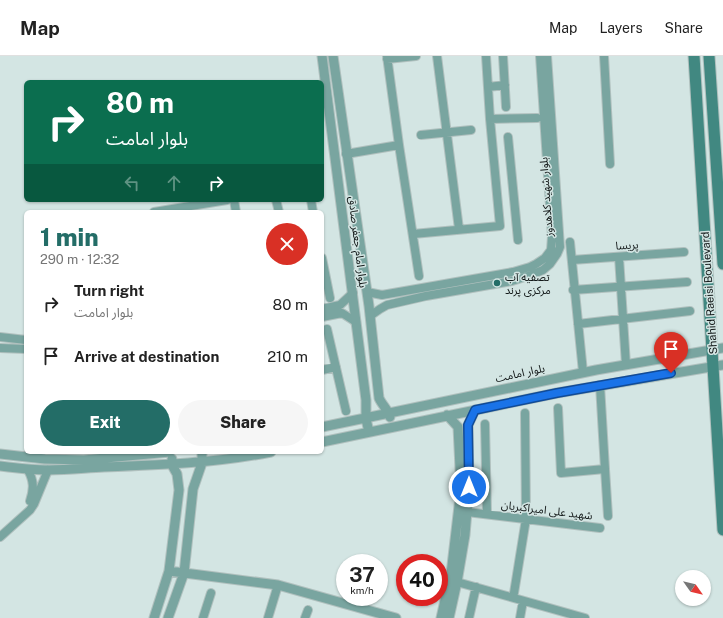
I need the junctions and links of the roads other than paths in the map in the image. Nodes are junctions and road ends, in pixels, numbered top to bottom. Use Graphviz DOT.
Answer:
graph roads {
  1 [pos="322,56"];
  2 [pos="333,56"];
  3 [pos="416,56"];
  4 [pos="437,56"];
  5 [pos="486,56"];
  6 [pos="503,56"];
  7 [pos="540,56"];
  8 [pos="547,56"];
  9 [pos="604,56"];
  10 [pos="694,56"];
  11 [pos="709,56"];
  12 [pos="387,58"];
  13 [pos="505,85"];
  14 [pos="488,87"];
  15 [pos="506,107"];
  16 [pos="537,118"];
  17 [pos="490,119"];
  18 [pos="471,130"];
  19 [pos="446,133"];
  20 [pos="421,135"];
  21 [pos="508,137"];
  22 [pos="400,145"];
  23 [pos="346,154"];
  24 [pos="610,164"];
  25 [pos="511,175"];
  26 [pos="495,176"];
  27 [pos="218,202"];
  28 [pos="188,209"];
  29 [pos="177,210"];
  30 [pos="459,229"];
  31 [pos="413,234"];
  32 [pos="518,240"];
  33 [pos="570,242"];
  34 [pos="684,252"];
  35 [pos="619,257"];
  36 [pos="572,260"];
  37 [pos="723,264"];
  38 [pos="324,268"];
  39 [pos="419,276"];
  40 [pos="687,282"];
  41 [pos="621,287"];
  42 [pos="574,290"];
  43 [pos="367,292"];
  44 [pos="353,293"];
  45 [pos="330,298"];
  46 [pos="340,305"];
  47 [pos="324,309"];
  48 [pos="690,311"];
  49 [pos="342,313"];
  50 [pos="370,316"];
  51 [pos="324,317"];
  52 [pos="623,319"];
  53 [pos="356,322"];
  54 [pos="578,324"];
  55 [pos="327,329"];
  56 [pos="0,338"];
  57 [pos="24,340"];
  58 [pos="0,348"];
  59 [pos="24,349"];
  60 [pos="718,349"];
  61 [pos="626,364"];
  62 [pos="718,365"];
  63 [pos="336,367"];
  64 [pos="324,370"];
  65 [pos="583,372"];
  66 [pos="600,385"];
  67 [pos="379,398"];
  68 [pos="366,400"];
  69 [pos="558,408"];
  70 [pos="475,410"];
  71 [pos="346,411"];
  72 [pos="525,413"];
  73 [pos="390,414"];
  74 [pos="446,415"];
  75 [pos="366,419"];
  76 [pos="485,424"];
  77 [pos="468,425"];
  78 [pos="324,427"];
  79 [pos="392,427"];
  80 [pos="458,427"];
  81 [pos="369,432"];
  82 [pos="324,442"];
  83 [pos="0,454"];
  84 [pos="149,454"];
  85 [pos="171,454"];
  86 [pos="202,454"];
  87 [pos="261,454"];
  88 [pos="202,463"];
  89 [pos="172,465"];
  90 [pos="0,466"];
  91 [pos="605,469"];
  92 [pos="28,470"];
  93 [pos="48,470"];
  94 [pos="193,489"];
  95 [pos="179,490"];
  96 [pos="467,512"];
  97 [pos="487,514"];
  98 [pos="608,516"];
  99 [pos="526,519"];
  100 [pos="600,528"];
  101 [pos="723,530"];
  102 [pos="0,531"];
  103 [pos="0,537"];
  104 [pos="169,571"];
  105 [pos="184,573"];
  106 [pos="457,582"];
  107 [pos="278,586"];
  108 [pos="476,587"];
  109 [pos="211,593"];
  110 [pos="514,593"];
  111 [pos="523,601"];
  112 [pos="564,615"];
  113 [pos="154,618"];
  114 [pos="168,618"];
  115 [pos="203,618"];
  116 [pos="268,618"];
  117 [pos="396,618"];
  118 [pos="441,618"];
  119 [pos="449,618"];
  120 [pos="469,618"];
  121 [pos="520,618"];
  122 [pos="585,618"];
  1 -- 44 [label="street, بلوار امام جعفر صادق"];
  2 -- 23 [label="street, بلوار امام جعفر صادق"];
  3 -- 12 [label="street"];
  4 -- 19 [label="street"];
  5 -- 14 [label="street"];
  6 -- 13 [label="street"];
  7 -- 43 [label="street, بلوار شهید کلاهدوز"];
  8 -- 50 [label="street, بلوار شهید کلاهدوز"];
  9 -- 24 [label="street"];
  10 -- 60 [label="main road, Shahid Raeisi Boulevard"];
  11 -- 37 [label="main road, Shahid Raeisi Boulevard"];
  12 -- 22 [label="street"];
  13 -- 14 [label="street"];
  13 -- 15 [label="street"];
  14 -- 17 [label="street"];
  16 -- 17 [label="street"];
  17 -- 26 [label="street"];
  18 -- 19 [label="street"];
  19 -- 20 [label="street"];
  19 -- 30 [label="street"];
  21 -- 25 [label="street"];
  22 -- 23 [label="street"];
  22 -- 31 [label="street"];
  23 -- 43 [label="street, بلوار امام جعفر صادق"];
  25 -- 26 [label="street"];
  25 -- 32 [label="street"];
  26 -- 30 [label="street"];
  27 -- 28 [label="street"];
  28 -- 29 [label="street"];
  30 -- 31 [label="street"];
  31 -- 39 [label="street"];
  33 -- 36 [label="street"];
  34 -- 35 [label="street, پریسا"];
  35 -- 36 [label="street, پریسا"];
  35 -- 41 [label="street"];
  36 -- 42 [label="street"];
  38 -- 45 [label="street"];
  40 -- 41 [label="street"];
  41 -- 42 [label="street"];
  41 -- 52 [label="street"];
  42 -- 54 [label="street"];
  43 -- 50 [label="street, بلوار امام جعفر صادق"];
  44 -- 46 [label="street"];
  44 -- 53 [label="street, بلوار امام جعفر صادق"];
  46 -- 47 [label="street"];
  46 -- 49 [label="street"];
  48 -- 52 [label="street"];
  49 -- 51 [label="street"];
  49 -- 53 [label="street"];
  50 -- 67 [label="street, بلوار امام جعفر صادق"];
  52 -- 54 [label="street"];
  52 -- 61 [label="street"];
  53 -- 68 [label="street, بلوار امام جعفر صادق"];
  54 -- 65 [label="street"];
  55 -- 63 [label="street"];
  56 -- 57 [label="street"];
  58 -- 59 [label="street"];
  60 -- 61 [label="street, بلوار امامت"];
  60 -- 62 [label="main road, Shahid Raeisi Boulevard"];
  61 -- 65 [label="street, بلوار امامت"];
  62 -- 66 [label="street"];
  62 -- 101 [label="main road, Shahid Raeisi Boulevard"];
  63 -- 64 [label="street"];
  63 -- 71 [label="street"];
  65 -- 73 [label="street, بلوار امامت"];
  66 -- 70 [label="street"];
  66 -- 91 [label="street"];
  67 -- 68 [label="street"];
  67 -- 73 [label="street, بلوار امام جعفر صادق"];
  68 -- 75 [label="street, بلوار امام جعفر صادق"];
  69 -- 91 [label="street"];
  70 -- 74 [label="street"];
  70 -- 77 [label="street"];
  72 -- 99 [label="street"];
  73 -- 75 [label="street, بلوار امامت"];
  73 -- 79 [label="street, بلوار امام جعفر صادق"];
  74 -- 79 [label="street"];
  74 -- 80 [label="street"];
  75 -- 78 [label="street, بلوار امامت"];
  75 -- 81 [label="street, بلوار امام جعفر صادق"];
  76 -- 97 [label="street"];
  77 -- 80 [label="street"];
  77 -- 96 [label="street"];
  79 -- 81 [label="street"];
  80 -- 118 [label="street"];
  81 -- 82 [label="street"];
  83 -- 84 [label="street"];
  85 -- 89 [label="street"];
  86 -- 88 [label="street"];
  87 -- 88 [label="street"];
  88 -- 89 [label="street"];
  88 -- 94 [label="street"];
  89 -- 93 [label="street"];
  89 -- 95 [label="street"];
  90 -- 92 [label="street"];
  91 -- 98 [label="street"];
  92 -- 93 [label="street"];
  92 -- 102 [label="street"];
  93 -- 103 [label="street"];
  94 -- 95 [label="street"];
  94 -- 105 [label="street"];
  95 -- 104 [label="street"];
  96 -- 97 [label="street, شهید علی امیراکبریان"];
  96 -- 106 [label="street"];
  97 -- 99 [label="street, شهید علی امیراکبریان"];
  99 -- 100 [label="street, شهید علی امیراکبریان"];
  99 -- 110 [label="street"];
  104 -- 105 [label="street"];
  104 -- 113 [label="street"];
  105 -- 107 [label="street"];
  105 -- 114 [label="street"];
  106 -- 108 [label="street"];
  106 -- 119 [label="street"];
  107 -- 116 [label="street"];
  107 -- 117 [label="street"];
  108 -- 111 [label="street"];
  108 -- 120 [label="street"];
  109 -- 115 [label="street"];
  111 -- 112 [label="street"];
  111 -- 121 [label="street"];
  112 -- 122 [label="street"];
}
